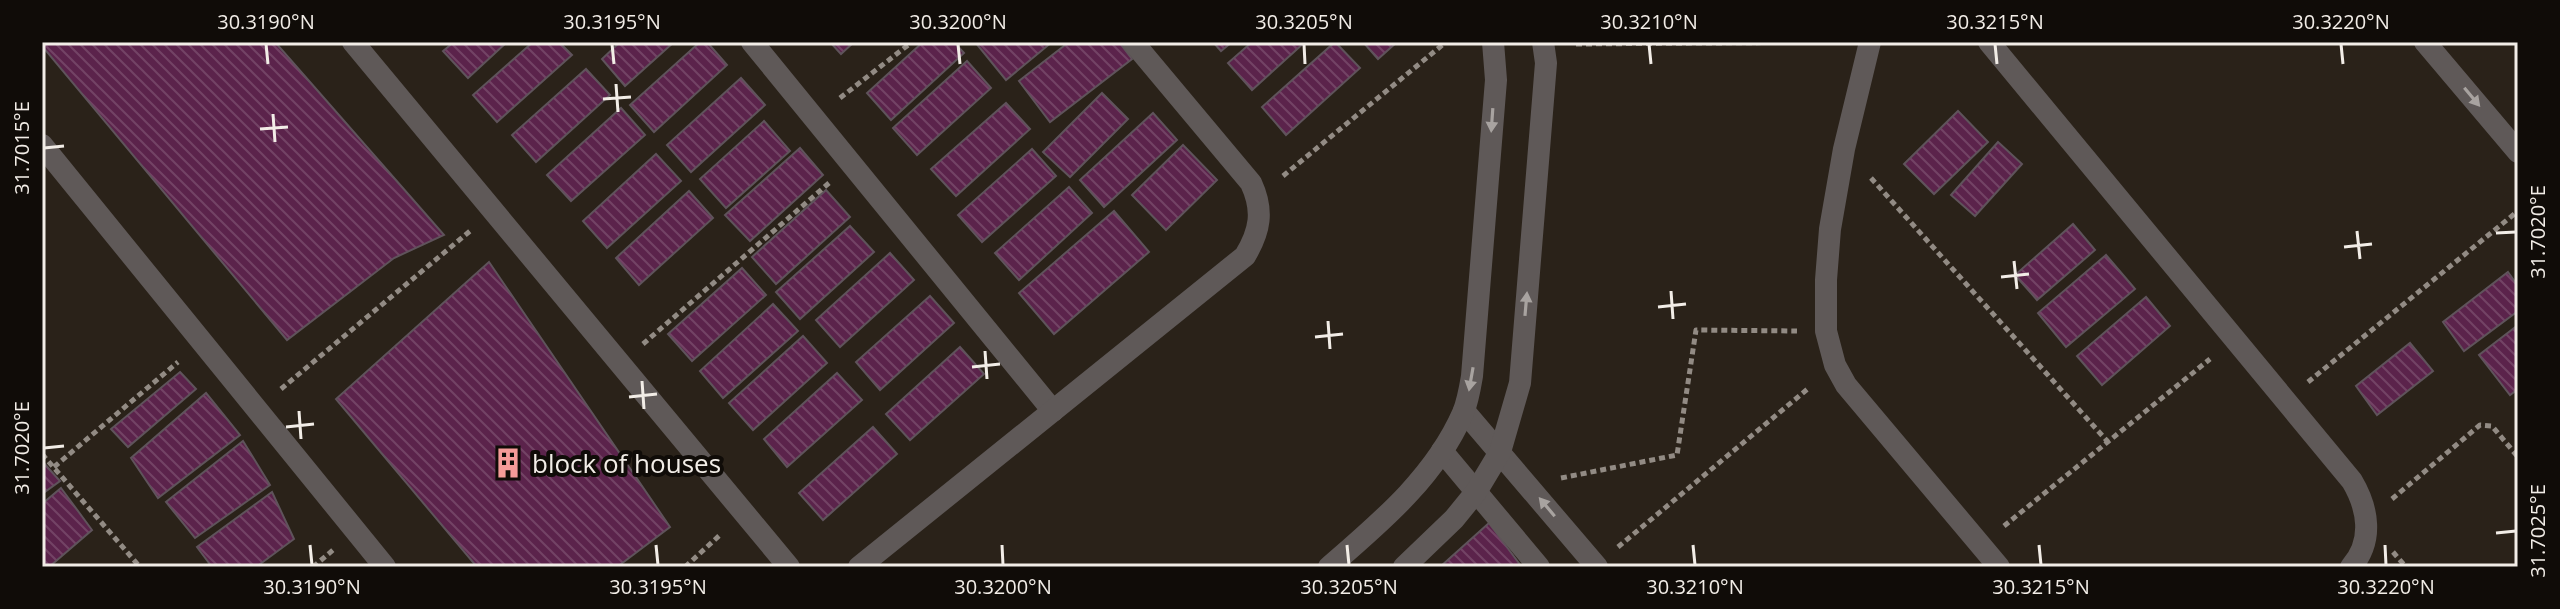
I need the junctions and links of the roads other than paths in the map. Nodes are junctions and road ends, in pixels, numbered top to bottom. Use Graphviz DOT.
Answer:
graph roads {
  1 [pos="353,42"];
  2 [pos="752,42"];
  3 [pos="1133,42"];
  4 [pos="1493,42"];
  5 [pos="1870,42"];
  6 [pos="1989,42"];
  7 [pos="2425,42"];
  8 [pos="1543,43"];
  9 [pos="42,145"];
  10 [pos="2518,152"];
  11 [pos="1053,411"];
  12 [pos="1464,411"];
  13 [pos="1442,451"];
  14 [pos="1500,452"];
  15 [pos="1476,492"];
  16 [pos="1597,566"];
  17 [pos="385,567"];
  18 [pos="789,567"];
  19 [pos="859,567"];
  20 [pos="1329,567"];
  21 [pos="1404,567"];
  22 [pos="1539,567"];
  23 [pos="1999,567"];
  24 [pos="2351,567"];
  1 -- 18 [label="street"];
  2 -- 11 [label="street"];
  3 -- 11 [label="street"];
  4 -- 12 [label="street, one-way"];
  5 -- 23 [label="street"];
  6 -- 24 [label="street"];
  7 -- 10 [label="street, one-way"];
  14 -- 8 [label="street, one-way"];
  9 -- 17 [label="street"];
  11 -- 19 [label="street"];
  12 -- 13 [label="street"];
  12 -- 14 [label="street"];
  13 -- 15 [label="street"];
  13 -- 20 [label="street"];
  14 -- 15 [label="street"];
  16 -- 14 [label="street, one-way"];
  15 -- 21 [label="street"];
  15 -- 22 [label="street"];
}
